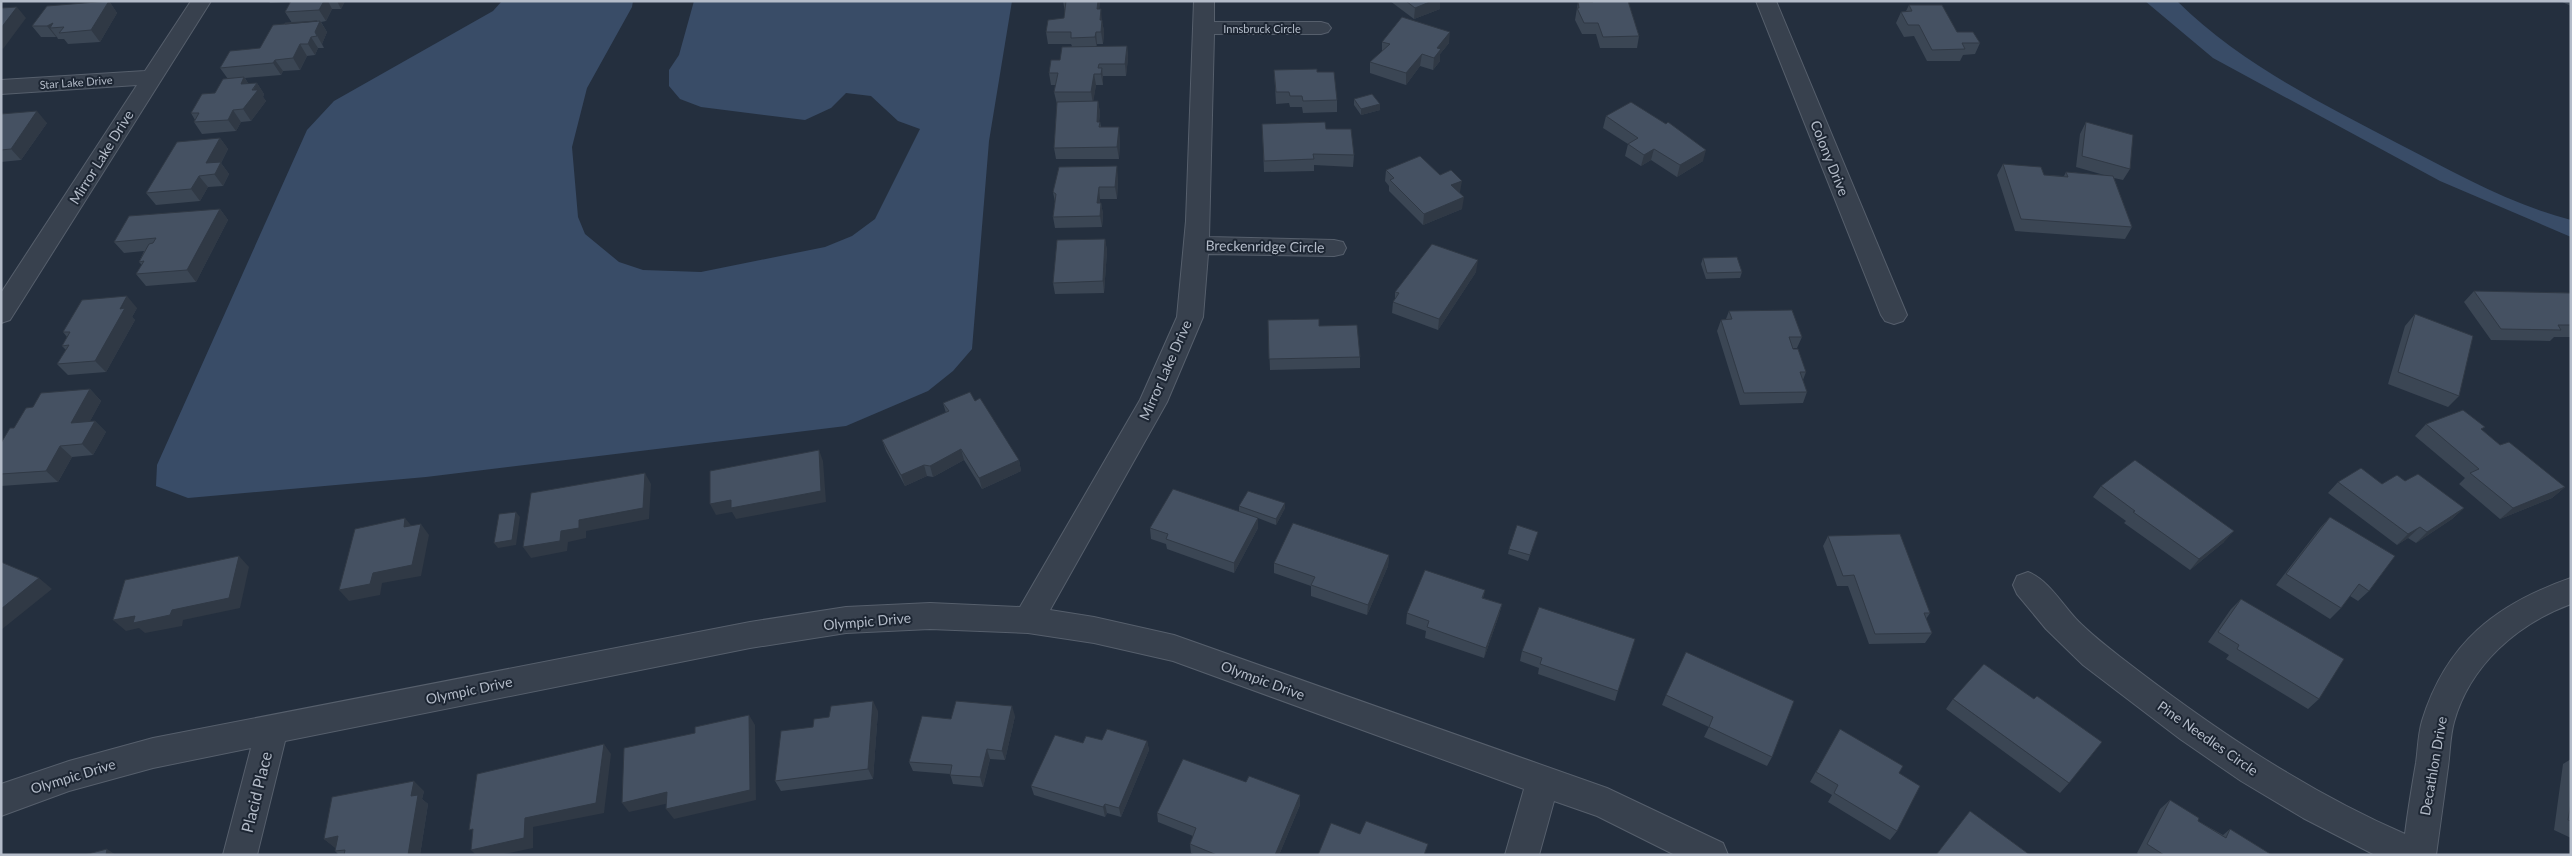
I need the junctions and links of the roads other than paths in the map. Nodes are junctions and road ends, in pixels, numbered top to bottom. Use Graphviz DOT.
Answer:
graph roads {
  1 [pos="201,1"];
  2 [pos="1204,1"];
  3 [pos="1766,1"];
  4 [pos="1203,28"];
  5 [pos="1321,28"];
  6 [pos="152,77"];
  7 [pos="1,87"];
  8 [pos="1196,245"];
  9 [pos="1334,248"];
  10 [pos="9,291"];
  11 [pos="1,314"];
  12 [pos="1894,315"];
  13 [pos="2028,585"];
  14 [pos="2571,590"];
  15 [pos="1028,620"];
  16 [pos="272,729"];
  17 [pos="1543,781"];
  18 [pos="1,800"];
  19 [pos="240,855"];
  20 [pos="1522,855"];
  21 [pos="1711,855"];
  22 [pos="2414,855"];
  23 [pos="2419,855"];
  1 -- 6 [label="street, Mirror Lake Drive"];
  2 -- 4 [label="street, Mirror Lake Drive"];
  3 -- 12 [label="street, Colony Drive"];
  4 -- 5 [label="street, Innsbruck Circle"];
  4 -- 8 [label="street, Mirror Lake Drive"];
  6 -- 7 [label="street, Star Lake Drive"];
  6 -- 10 [label="street, Mirror Lake Drive"];
  8 -- 9 [label="street, Breckenridge Circle"];
  8 -- 15 [label="street, Mirror Lake Drive"];
  10 -- 11 [label="street, Mirror Lake Drive"];
  13 -- 22 [label="street, Pine Needles Circle"];
  14 -- 23 [label="street, Decathlon Drive"];
  15 -- 16 [label="street, Olympic Drive"];
  15 -- 17 [label="street, Olympic Drive"];
  16 -- 18 [label="street, Olympic Drive"];
  16 -- 19 [label="street, Placid Place"];
  17 -- 20 [label="street"];
  17 -- 21 [label="street, Olympic Drive"];
}
